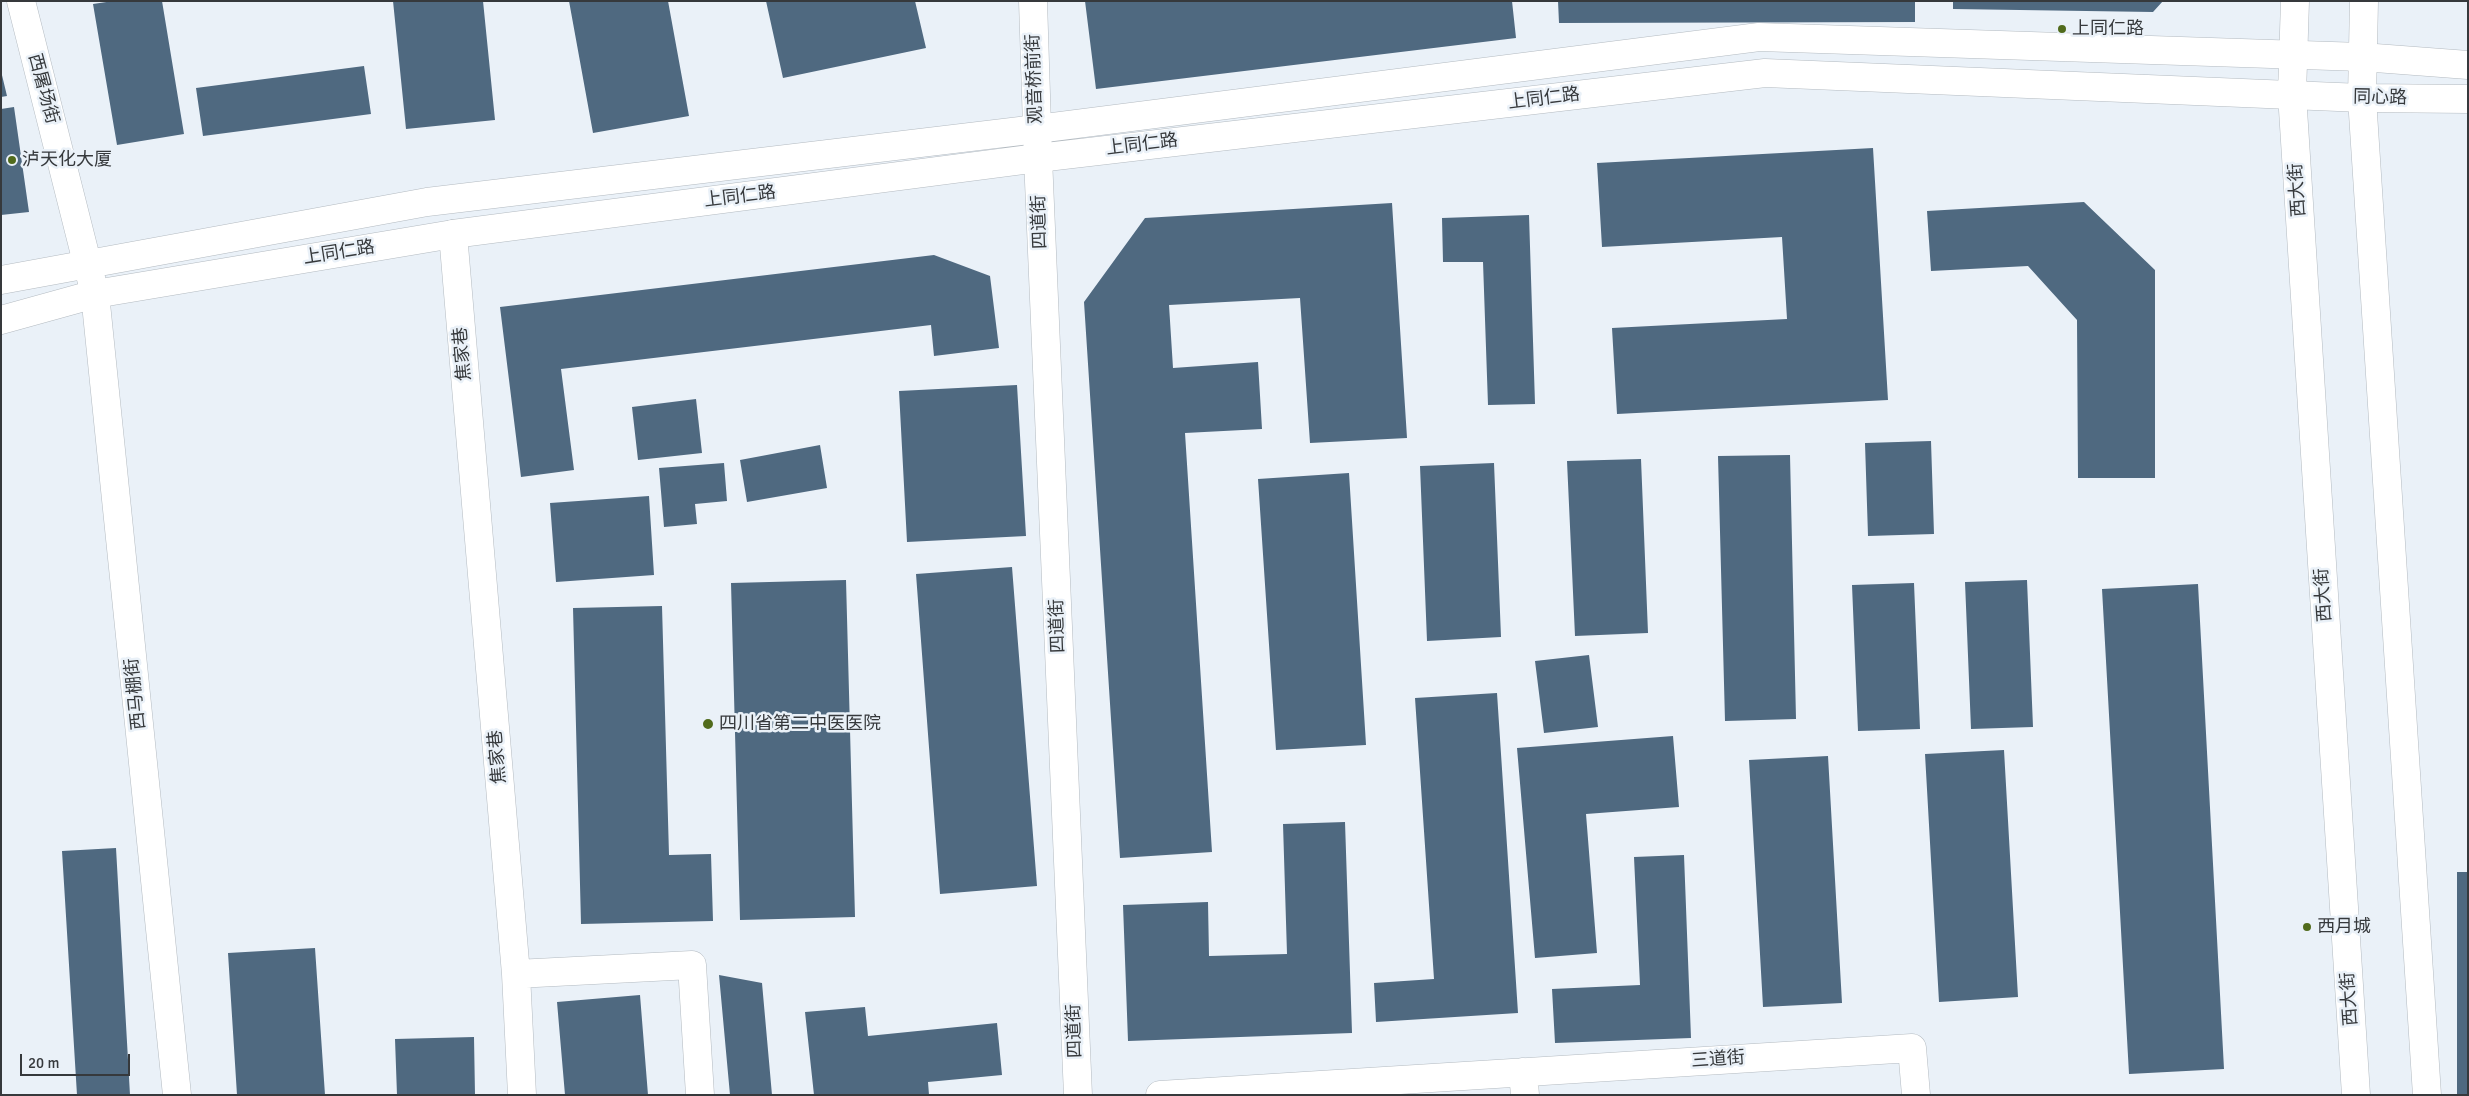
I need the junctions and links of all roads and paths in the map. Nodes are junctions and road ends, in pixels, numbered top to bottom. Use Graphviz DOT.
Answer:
graph roads {
  1 [pos="20,1"];
  2 [pos="1033,1"];
  3 [pos="2295,1"];
  4 [pos="2364,1"];
  5 [pos="2294,55"];
  6 [pos="2362,56"];
  7 [pos="2468,65"];
  8 [pos="2292,94"];
  9 [pos="2362,98"];
  10 [pos="2468,99"];
  11 [pos="1037,129"];
  12 [pos="1038,158"];
  13 [pos="453,234"];
  14 [pos="89,264"];
  15 [pos="1,280"];
  16 [pos="95,294"];
  17 [pos="1,320"];
  18 [pos="516,974"];
  19 [pos="1524,1083"];
  20 [pos="177,1095"];
  21 [pos="522,1095"];
  22 [pos="700,1095"];
  23 [pos="1078,1095"];
  24 [pos="1160,1095"];
  25 [pos="1916,1095"];
  26 [pos="2356,1095"];
  27 [pos="2427,1095"];
  1 -- 14 [label="street, 西屠场街"];
  2 -- 11 [label="street, 观音桥前街"];
  3 -- 5 [label="street, 西大街"];
  4 -- 6 [label="street"];
  5 -- 6 [label="street"];
  5 -- 8 [label="street, 西大街"];
  5 -- 11 [label="street"];
  6 -- 7 [label="street"];
  6 -- 9 [label="street"];
  8 -- 9 [label="street, 同心路"];
  8 -- 12 [label="street, 上同仁路"];
  8 -- 26 [label="street, 西大街"];
  9 -- 10 [label="street, 同心路"];
  9 -- 27 [label="street"];
  11 -- 12 [label="street, 观音桥前街"];
  11 -- 14 [label="street"];
  12 -- 13 [label="street, 上同仁路"];
  12 -- 23 [label="street, 四道街"];
  13 -- 16 [label="street, 上同仁路"];
  13 -- 18 [label="street, 焦家巷"];
  14 -- 15 [label="street"];
  14 -- 16 [label="street, 西屠场街"];
  16 -- 17 [label="street, 上同仁路"];
  16 -- 20 [label="street, 西马棚街"];
  18 -- 21 [label="street, 焦家巷"];
  18 -- 22 [label="street"];
  19 -- 24 [label="street, 三道街"];
  19 -- 25 [label="street, 三道街"];
}
